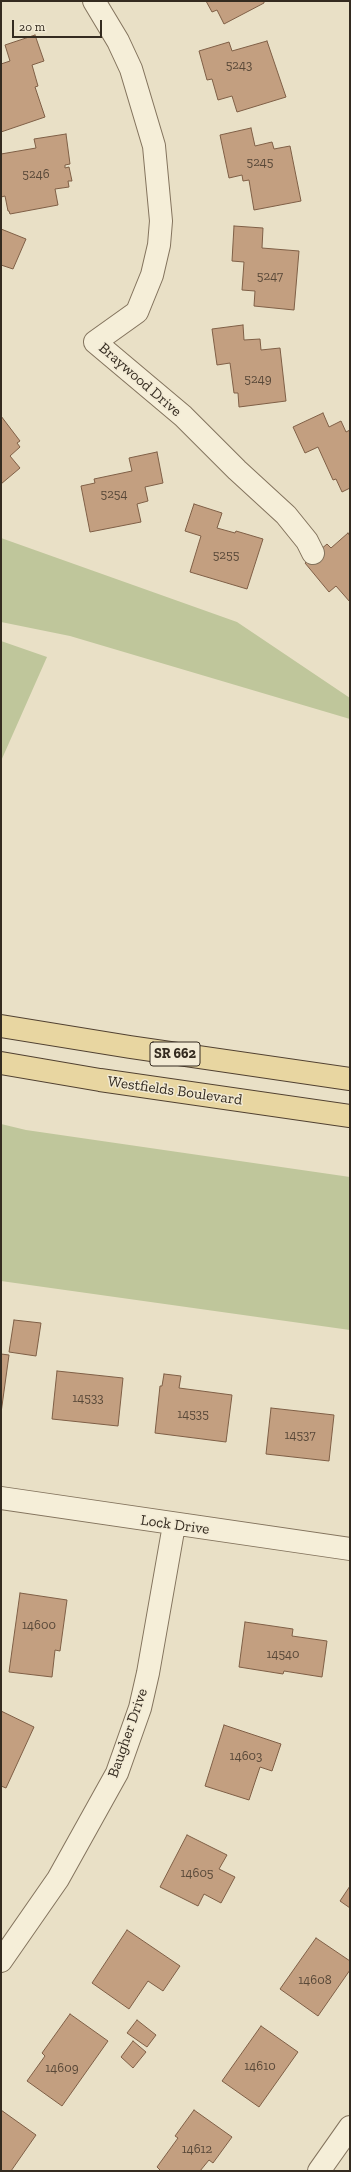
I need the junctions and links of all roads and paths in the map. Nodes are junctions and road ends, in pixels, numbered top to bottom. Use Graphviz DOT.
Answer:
graph roads {
  1 [pos="94,1"];
  2 [pos="313,553"];
  3 [pos="1,1026"];
  4 [pos="1,1063"];
  5 [pos="350,1079"];
  6 [pos="350,1116"];
  7 [pos="1,1498"];
  8 [pos="174,1525"];
  9 [pos="350,1549"];
  10 [pos="1,1961"];
  11 [pos="350,2127"];
  12 [pos="319,2171"];
  1 -- 2 [label="street, Braywood Drive"];
  3 -- 5 [label="main road, SR 662"];
  4 -- 6 [label="main road, Westfields Boulevard / SR 662"];
  7 -- 8 [label="street, Lock Drive"];
  8 -- 9 [label="street, Lock Drive"];
  8 -- 10 [label="street, Baugher Drive"];
  11 -- 12 [label="street"];
}
